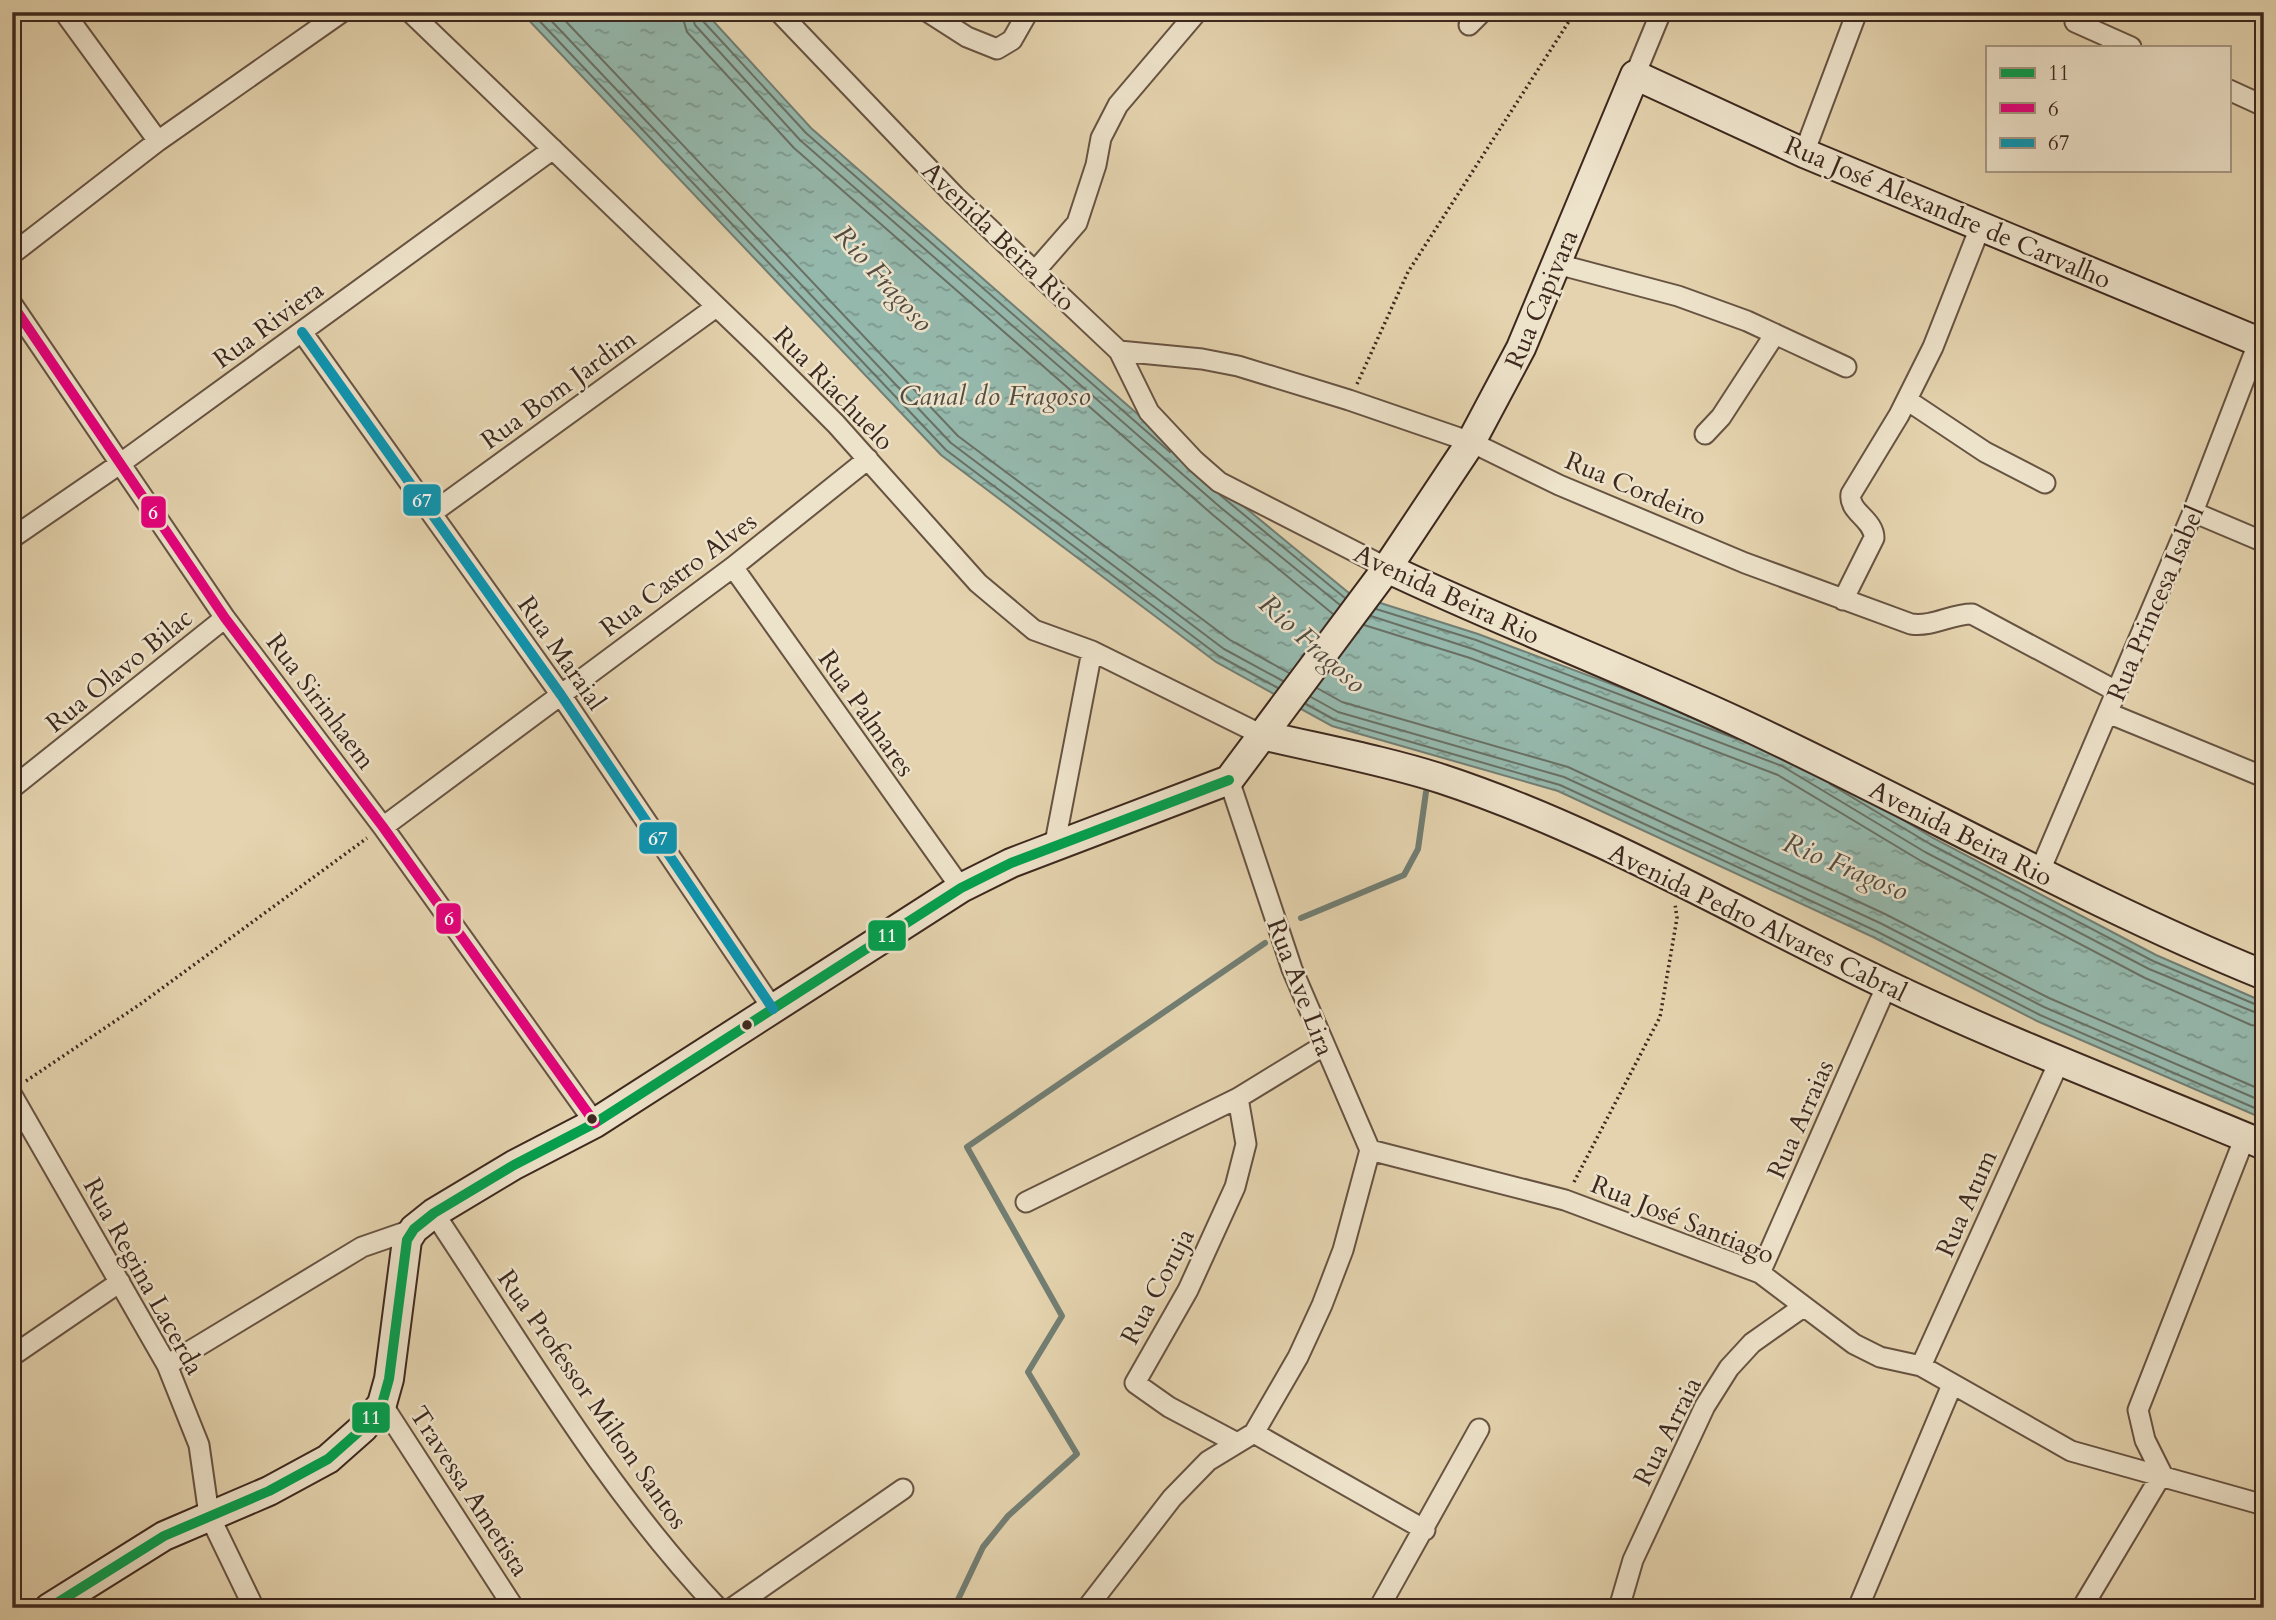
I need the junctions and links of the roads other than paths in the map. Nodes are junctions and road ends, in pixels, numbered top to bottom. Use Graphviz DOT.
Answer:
graph roads {
  1 [pos="64,12"];
  2 [pos="342,12"];
  3 [pos="410,12"];
  4 [pos="779,12"];
  5 [pos="928,12"];
  6 [pos="1028,12"];
  7 [pos="1197,12"];
  8 [pos="1661,12"];
  9 [pos="1857,12"];
  10 [pos="2075,22"];
  11 [pos="2129,46"];
  12 [pos="1635,75"];
  13 [pos="2230,90"];
  14 [pos="2264,106"];
  15 [pos="158,141"];
  16 [pos="554,149"];
  17 [pos="1804,153"];
  18 [pos="1981,225"];
  19 [pos="12,254"];
  20 [pos="1557,264"];
  21 [pos="1036,270"];
  22 [pos="12,304"];
  23 [pos="716,306"];
  24 [pos="302,332"];
  25 [pos="1775,334"];
  26 [pos="2262,338"];
  27 [pos="1119,351"];
  28 [pos="1846,367"];
  29 [pos="1907,400"];
  30 [pos="1705,434"];
  31 [pos="1471,442"];
  32 [pos="868,459"];
  33 [pos="121,463"];
  34 [pos="2045,483"];
  35 [pos="2193,512"];
  36 [pos="432,513"];
  37 [pos="12,538"];
  38 [pos="2264,542"];
  39 [pos="733,567"];
  40 [pos="1379,578"];
  41 [pos="1843,600"];
  42 [pos="225,618"];
  43 [pos="1092,651"];
  44 [pos="2116,691"];
  45 [pos="561,695"];
  46 [pos="2108,713"];
  47 [pos="1266,728"];
  48 [pos="2264,777"];
  49 [pos="1228,780"];
  50 [pos="12,788"];
  51 [pos="383,827"];
  52 [pos="1054,848"];
  53 [pos="2039,873"];
  54 [pos="961,888"];
  55 [pos="2264,975"];
  56 [pos="1887,985"];
  57 [pos="773,1009"];
  58 [pos="1323,1046"];
  59 [pos="2059,1062"];
  60 [pos="18,1089"];
  61 [pos="1238,1098"];
  62 [pos="595,1124"];
  63 [pos="2255,1141"];
  64 [pos="1370,1150"];
  65 [pos="1026,1202"];
  66 [pos="424,1221"];
  67 [pos="1760,1273"];
  68 [pos="120,1282"];
  69 [pos="1803,1307"];
  70 [pos="12,1356"];
  71 [pos="167,1365"];
  72 [pos="1921,1366"];
  73 [pos="1952,1385"];
  74 [pos="382,1404"];
  75 [pos="1479,1429"];
  76 [pos="1245,1438"];
  77 [pos="2162,1474"];
  78 [pos="903,1489"];
  79 [pos="2264,1505"];
  80 [pos="209,1515"];
  81 [pos="1425,1530"];
  82 [pos="49,1608"];
  83 [pos="254,1608"];
  84 [pos="514,1608"];
  85 [pos="719,1608"];
  86 [pos="732,1608"];
  87 [pos="1087,1608"];
  88 [pos="1380,1608"];
  89 [pos="1619,1608"];
  90 [pos="1858,1608"];
  91 [pos="2082,1608"];
  1 -- 15 [label="street"];
  2 -- 15 [label="street"];
  3 -- 16 [label="street, Rua Riachuelo"];
  4 -- 21 [label="street, Avenida Beira Rio"];
  5 -- 6 [label="street"];
  7 -- 21 [label="street"];
  8 -- 12 [label="street, Rua Capivara"];
  9 -- 17 [label="street"];
  10 -- 11 [label="street"];
  12 -- 17 [label="main road, Rua José Alexandre de Carvalho"];
  12 -- 20 [label="main road, Rua Capivara"];
  13 -- 14 [label="street"];
  15 -- 19 [label="street"];
  16 -- 23 [label="street, Rua Riachuelo"];
  16 -- 24 [label="street, Rua Riviera"];
  17 -- 18 [label="main road, Rua José Alexandre de Carvalho"];
  18 -- 26 [label="main road, Rua José Alexandre de Carvalho"];
  18 -- 29 [label="street"];
  20 -- 25 [label="street"];
  20 -- 31 [label="main road, Rua Capivara"];
  21 -- 27 [label="street, Avenida Beira Rio"];
  22 -- 33 [label="street, Rua Sirinhaem"];
  23 -- 32 [label="street, Rua Riachuelo"];
  23 -- 36 [label="street, Rua Bom Jardim"];
  24 -- 33 [label="street, Rua Riviera"];
  24 -- 36 [label="street, Rua Maraial"];
  25 -- 28 [label="street"];
  25 -- 30 [label="street"];
  26 -- 35 [label="street, Rua Princesa Isabel"];
  27 -- 31 [label="street, Rua Cordeiro"];
  27 -- 40 [label="street, Avenida Beira Rio"];
  29 -- 34 [label="street"];
  29 -- 41 [label="street"];
  31 -- 40 [label="main road, Rua Capivara"];
  31 -- 41 [label="street, Rua Cordeiro"];
  32 -- 39 [label="street, Rua Castro Alves"];
  32 -- 43 [label="street, Rua Riachuelo"];
  33 -- 37 [label="street, Rua Riviera"];
  33 -- 42 [label="street, Rua Sirinhaem"];
  35 -- 38 [label="street"];
  35 -- 44 [label="street, Rua Princesa Isabel"];
  36 -- 45 [label="street, Rua Maraial"];
  39 -- 45 [label="street, Rua Castro Alves"];
  39 -- 54 [label="street, Rua Palmares"];
  40 -- 47 [label="main road"];
  40 -- 53 [label="main road, Avenida Beira Rio"];
  41 -- 44 [label="street, Rua Cordeiro"];
  42 -- 50 [label="street, Rua Olavo Bilac"];
  42 -- 51 [label="street, Rua Sirinhaem"];
  43 -- 47 [label="street, Rua Riachuelo"];
  43 -- 52 [label="street"];
  44 -- 46 [label="street, Rua Princesa Isabel"];
  45 -- 51 [label="street, Rua Castro Alves"];
  45 -- 57 [label="street, Rua Maraial"];
  46 -- 48 [label="street"];
  46 -- 53 [label="street, Rua Princesa Isabel"];
  47 -- 49 [label="main road"];
  47 -- 56 [label="main road, Avenida Pedro Alvares Cabral"];
  49 -- 52 [label="main road"];
  49 -- 58 [label="street, Rua Ave Lira"];
  51 -- 62 [label="street, Rua Sirinhaem"];
  52 -- 54 [label="main road"];
  53 -- 55 [label="main road, Avenida Beira Rio"];
  54 -- 57 [label="main road"];
  56 -- 59 [label="main road, Avenida Pedro Alvares Cabral"];
  56 -- 67 [label="street, Rua Arraias"];
  57 -- 62 [label="main road"];
  58 -- 61 [label="street"];
  58 -- 64 [label="street, Rua Ave Lira"];
  59 -- 63 [label="main road, Avenida Pedro Alvares Cabral"];
  59 -- 72 [label="street, Rua Atum"];
  60 -- 68 [label="street, Rua Regina Lacerda"];
  61 -- 65 [label="street"];
  61 -- 76 [label="street, Rua Coruja"];
  62 -- 66 [label="main road"];
  63 -- 77 [label="street"];
  64 -- 67 [label="street, Rua José Santiago"];
  64 -- 76 [label="street"];
  66 -- 71 [label="street"];
  66 -- 74 [label="main road"];
  66 -- 85 [label="street, Rua Professor Milton Santos"];
  67 -- 69 [label="street, Rua José Santiago"];
  68 -- 70 [label="street"];
  68 -- 71 [label="street, Rua Regina Lacerda"];
  69 -- 72 [label="street, Rua José Santiago"];
  69 -- 89 [label="street, Rua Arraia"];
  71 -- 80 [label="street, Rua Regina Lacerda"];
  72 -- 73 [label="street, Rua José Santiago"];
  73 -- 77 [label="street, Rua José Santiago"];
  73 -- 90 [label="street"];
  74 -- 80 [label="main road"];
  74 -- 84 [label="street, Travessa Ametista"];
  75 -- 81 [label="street"];
  76 -- 81 [label="street"];
  76 -- 87 [label="street"];
  77 -- 79 [label="street, Rua José Santiago"];
  77 -- 91 [label="street"];
  78 -- 86 [label="street"];
  80 -- 82 [label="main road"];
  80 -- 83 [label="street, Rua Regina Lacerda"];
  81 -- 88 [label="street"];
}
